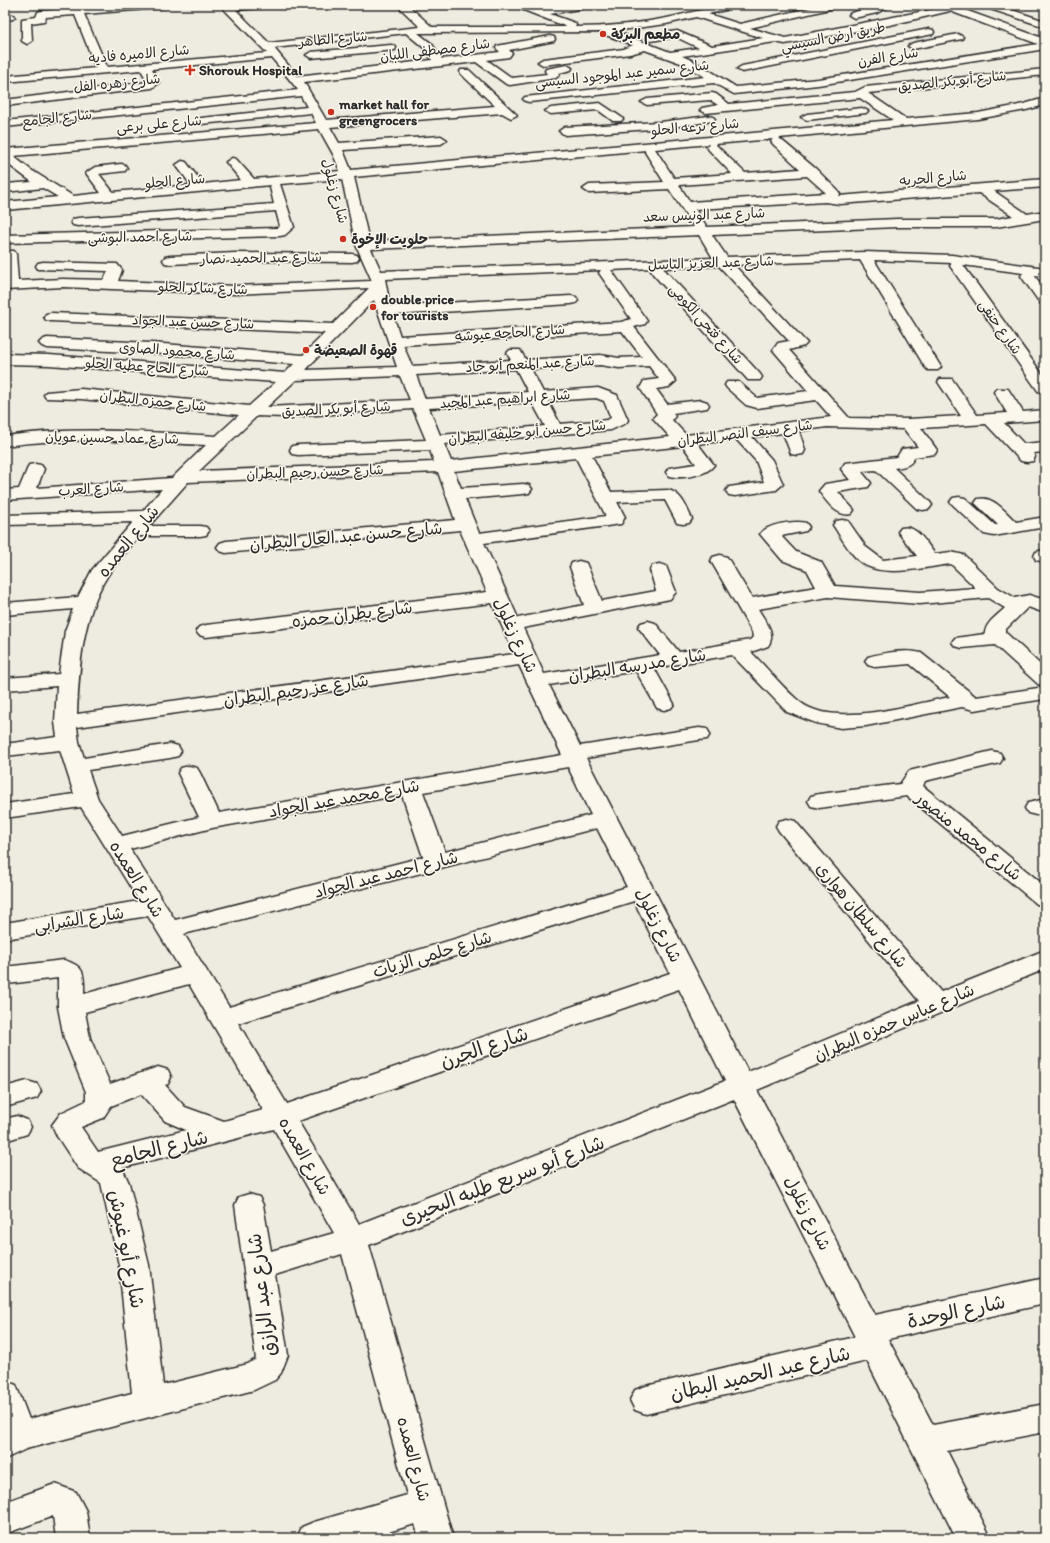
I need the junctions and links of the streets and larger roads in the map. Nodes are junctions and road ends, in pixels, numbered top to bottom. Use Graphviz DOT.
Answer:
graph roads {
  1 [pos="161,5"];
  2 [pos="260,5"];
  3 [pos="402,5"];
  4 [pos="516,5"];
  5 [pos="585,5"];
  6 [pos="887,5"];
  7 [pos="986,5"];
  8 [pos="1041,5"];
  9 [pos="226,6"];
  10 [pos="826,6"];
  11 [pos="951,6"];
  12 [pos="1045,7"];
  13 [pos="776,8"];
  14 [pos="698,10"];
  15 [pos="78,11"];
  16 [pos="741,12"];
  17 [pos="538,13"];
  18 [pos="1012,13"];
  19 [pos="797,14"];
  20 [pos="968,14"];
  21 [pos="842,18"];
  22 [pos="1000,19"];
  23 [pos="768,20"];
  24 [pos="891,20"];
  25 [pos="719,21"];
  26 [pos="988,21"];
  27 [pos="1045,24"];
  28 [pos="699,25"];
  29 [pos="928,27"];
  30 [pos="738,28"];
  31 [pos="428,29"];
  32 [pos="452,29"];
  33 [pos="475,29"];
  34 [pos="525,29"];
  35 [pos="600,29"];
  36 [pos="408,30"];
  37 [pos="581,30"];
  38 [pos="783,30"];
  39 [pos="861,31"];
  40 [pos="717,32"];
  41 [pos="761,35"];
  42 [pos="942,36"];
  43 [pos="1045,36"];
  44 [pos="958,37"];
  45 [pos="832,38"];
  46 [pos="460,39"];
  47 [pos="886,40"];
  48 [pos="27,41"];
  49 [pos="540,41"];
  50 [pos="634,42"];
  51 [pos="1045,43"];
  52 [pos="774,44"];
  53 [pos="267,46"];
  54 [pos="646,46"];
  55 [pos="856,46"];
  56 [pos="1045,46"];
  57 [pos="499,47"];
  58 [pos="391,48"];
  59 [pos="710,49"];
  60 [pos="906,49"];
  61 [pos="993,50"];
  62 [pos="480,53"];
  63 [pos="824,53"];
  64 [pos="671,55"];
  65 [pos="276,56"];
  66 [pos="794,59"];
  67 [pos="384,60"];
  68 [pos="930,60"];
  69 [pos="951,61"];
  70 [pos="543,62"];
  71 [pos="1022,63"];
  72 [pos="440,64"];
  73 [pos="692,64"];
  74 [pos="730,64"];
  75 [pos="765,64"];
  76 [pos="145,67"];
  77 [pos="814,67"];
  78 [pos="567,68"];
  79 [pos="670,68"];
  80 [pos="981,69"];
  81 [pos="287,70"];
  82 [pos="895,70"];
  83 [pos="103,71"];
  84 [pos="465,72"];
  85 [pos="1045,72"];
  86 [pos="743,73"];
  87 [pos="948,74"];
  88 [pos="48,76"];
  89 [pos="785,77"];
  90 [pos="642,78"];
  91 [pos="878,78"];
  92 [pos="5,79"];
  93 [pos="913,79"];
  94 [pos="586,81"];
  95 [pos="813,83"];
  96 [pos="297,85"];
  97 [pos="653,85"];
  98 [pos="726,85"];
  99 [pos="766,88"];
  100 [pos="59,92"];
  101 [pos="161,93"];
  102 [pos="860,94"];
  103 [pos="1034,94"];
  104 [pos="841,97"];
  105 [pos="529,99"];
  106 [pos="599,100"];
  107 [pos="664,100"];
  108 [pos="1045,100"];
  109 [pos="5,103"];
  110 [pos="788,103"];
  111 [pos="728,108"];
  112 [pos="505,109"];
  113 [pos="308,110"];
  114 [pos="5,111"];
  115 [pos="862,111"];
  116 [pos="546,112"];
  117 [pos="1039,113"];
  118 [pos="657,115"];
  119 [pos="802,116"];
  120 [pos="514,118"];
  121 [pos="617,119"];
  122 [pos="575,122"];
  123 [pos="688,122"];
  124 [pos="904,123"];
  125 [pos="5,124"];
  126 [pos="319,128"];
  127 [pos="887,128"];
  128 [pos="826,130"];
  129 [pos="566,131"];
  130 [pos="760,136"];
  131 [pos="187,137"];
  132 [pos="441,140"];
  133 [pos="777,141"];
  134 [pos="680,144"];
  135 [pos="713,147"];
  136 [pos="651,152"];
  137 [pos="330,155"];
  138 [pos="7,156"];
  139 [pos="232,162"];
  140 [pos="182,165"];
  141 [pos="121,168"];
  142 [pos="812,172"];
  143 [pos="27,173"];
  144 [pos="5,174"];
  145 [pos="347,177"];
  146 [pos="742,177"];
  147 [pos="669,180"];
  148 [pos="334,182"];
  149 [pos="1045,183"];
  150 [pos="45,184"];
  151 [pos="251,184"];
  152 [pos="586,184"];
  153 [pos="276,187"];
  154 [pos="5,188"];
  155 [pos="231,188"];
  156 [pos="200,189"];
  157 [pos="982,189"];
  158 [pos="829,194"];
  159 [pos="110,197"];
  160 [pos="872,198"];
  161 [pos="71,200"];
  162 [pos="617,200"];
  163 [pos="684,201"];
  164 [pos="5,206"];
  165 [pos="281,207"];
  166 [pos="5,212"];
  167 [pos="1045,215"];
  168 [pos="1026,219"];
  169 [pos="78,222"];
  170 [pos="897,223"];
  171 [pos="703,231"];
  172 [pos="103,238"];
  173 [pos="5,240"];
  174 [pos="348,242"];
  175 [pos="364,245"];
  176 [pos="105,253"];
  177 [pos="548,253"];
  178 [pos="9,254"];
  179 [pos="352,258"];
  180 [pos="866,259"];
  181 [pos="170,260"];
  182 [pos="726,265"];
  183 [pos="43,266"];
  184 [pos="957,266"];
  185 [pos="658,271"];
  186 [pos="1045,272"];
  187 [pos="606,273"];
  188 [pos="1028,276"];
  189 [pos="1045,279"];
  190 [pos="110,284"];
  191 [pos="8,286"];
  192 [pos="378,290"];
  193 [pos="571,300"];
  194 [pos="1045,300"];
  195 [pos="490,305"];
  196 [pos="51,317"];
  197 [pos="626,326"];
  198 [pos="335,329"];
  199 [pos="394,341"];
  200 [pos="47,343"];
  201 [pos="653,361"];
  202 [pos="6,362"];
  203 [pos="521,364"];
  204 [pos="933,367"];
  205 [pos="296,371"];
  206 [pos="407,371"];
  207 [pos="754,377"];
  208 [pos="946,382"];
  209 [pos="733,385"];
  210 [pos="1044,388"];
  211 [pos="1002,392"];
  212 [pos="590,394"];
  213 [pos="821,394"];
  214 [pos="52,395"];
  215 [pos="538,397"];
  216 [pos="420,404"];
  217 [pos="701,405"];
  218 [pos="663,409"];
  219 [pos="253,411"];
  220 [pos="1045,415"];
  221 [pos="1018,417"];
  222 [pos="991,419"];
  223 [pos="973,421"];
  224 [pos="908,424"];
  225 [pos="835,425"];
  226 [pos="789,427"];
  227 [pos="555,430"];
  228 [pos="740,433"];
  229 [pos="685,440"];
  230 [pos="5,441"];
  231 [pos="220,441"];
  232 [pos="436,442"];
  233 [pos="1045,447"];
  234 [pos="298,450"];
  235 [pos="798,450"];
  236 [pos="581,452"];
  237 [pos="880,464"];
  238 [pos="445,467"];
  239 [pos="35,469"];
  240 [pos="834,471"];
  241 [pos="675,472"];
  242 [pos="181,480"];
  243 [pos="853,485"];
  244 [pos="523,489"];
  245 [pos="735,490"];
  246 [pos="26,493"];
  247 [pos="455,494"];
  248 [pos="5,495"];
  249 [pos="605,497"];
  250 [pos="959,502"];
  251 [pos="984,503"];
  252 [pos="923,505"];
  253 [pos="564,518"];
  254 [pos="683,519"];
  255 [pos="5,520"];
  256 [pos="140,524"];
  257 [pos="1042,526"];
  258 [pos="800,527"];
  259 [pos="1013,528"];
  260 [pos="200,530"];
  261 [pos="469,531"];
  262 [pos="907,532"];
  263 [pos="778,545"];
  264 [pos="226,547"];
  265 [pos="756,548"];
  266 [pos="720,560"];
  267 [pos="930,560"];
  268 [pos="579,567"];
  269 [pos="659,570"];
  270 [pos="828,591"];
  271 [pos="991,592"];
  272 [pos="498,596"];
  273 [pos="85,602"];
  274 [pos="746,605"];
  275 [pos="1017,607"];
  276 [pos="1045,607"];
  277 [pos="595,608"];
  278 [pos="5,609"];
  279 [pos="510,624"];
  280 [pos="648,627"];
  281 [pos="206,631"];
  282 [pos="1000,638"];
  283 [pos="962,642"];
  284 [pos="737,648"];
  285 [pos="526,658"];
  286 [pos="674,659"];
  287 [pos="875,661"];
  288 [pos="642,664"];
  289 [pos="68,679"];
  290 [pos="1044,680"];
  291 [pos="537,681"];
  292 [pos="1005,683"];
  293 [pos="5,684"];
  294 [pos="1020,697"];
  295 [pos="966,700"];
  296 [pos="664,704"];
  297 [pos="67,732"];
  298 [pos="699,734"];
  299 [pos="5,750"];
  300 [pos="170,751"];
  301 [pos="574,757"];
  302 [pos="992,758"];
  303 [pos="75,766"];
  304 [pos="189,773"];
  305 [pos="410,786"];
  306 [pos="912,789"];
  307 [pos="87,799"];
  308 [pos="819,801"];
  309 [pos="5,811"];
  310 [pos="604,819"];
  311 [pos="212,821"];
  312 [pos="787,826"];
  313 [pos="115,845"];
  314 [pos="436,861"];
  315 [pos="642,891"];
  316 [pos="1045,898"];
  317 [pos="154,908"];
  318 [pos="168,930"];
  319 [pos="5,931"];
  320 [pos="1045,959"];
  321 [pos="196,973"];
  322 [pos="7,975"];
  323 [pos="686,977"];
  324 [pos="937,1004"];
  325 [pos="71,1007"];
  326 [pos="222,1018"];
  327 [pos="742,1085"];
  328 [pos="98,1093"];
  329 [pos="282,1116"];
  330 [pos="225,1131"];
  331 [pos="93,1164"];
  332 [pos="249,1205"];
  333 [pos="353,1239"];
  334 [pos="259,1267"];
  335 [pos="1045,1291"];
  336 [pos="871,1338"];
  337 [pos="5,1395"];
  338 [pos="646,1400"];
  339 [pos="149,1404"];
  340 [pos="1045,1418"];
  341 [pos="11,1440"];
  342 [pos="924,1441"];
  343 [pos="427,1505"];
  344 [pos="5,1518"];
  345 [pos="73,1538"];
  346 [pos="314,1538"];
  347 [pos="436,1538"];
  348 [pos="974,1538"];
  1 -- 15 [label="street"];
  2 -- 9 [label="street"];
  3 -- 31 [label="street"];
  4 -- 17 [label="street"];
  5 -- 17 [label="street"];
  6 -- 21 [label="street"];
  7 -- 18 [label="street"];
  8 -- 12 [label="street"];
  9 -- 53 [label="street, شارع زغلول"];
  10 -- 19 [label="street"];
  11 -- 20 [label="street"];
  11 -- 22 [label="street"];
  11 -- 24 [label="street"];
  12 -- 18 [label="street"];
  13 -- 19 [label="street"];
  14 -- 16 [label="street"];
  14 -- 25 [label="street"];
  14 -- 35 [label="street"];
  15 -- 48 [label="street"];
  15 -- 83 [label="street"];
  16 -- 23 [label="street"];
  16 -- 25 [label="street"];
  17 -- 37 [label="street"];
  18 -- 27 [label="street"];
  19 -- 23 [label="street"];
  20 -- 26 [label="street"];
  20 -- 29 [label="street, طريق ارض السيسي"];
  22 -- 26 [label="street"];
  22 -- 43 [label="street"];
  23 -- 30 [label="street"];
  24 -- 29 [label="street"];
  24 -- 52 [label="street"];
  25 -- 28 [label="street"];
  25 -- 30 [label="street"];
  26 -- 51 [label="street"];
  29 -- 42 [label="street"];
  29 -- 47 [label="street, طريق ارض السيسي"];
  30 -- 40 [label="street"];
  30 -- 41 [label="street"];
  31 -- 32 [label="street"];
  31 -- 36 [label="street"];
  32 -- 33 [label="street"];
  32 -- 46 [label="street"];
  33 -- 34 [label="street"];
  33 -- 57 [label="street"];
  34 -- 37 [label="street"];
  34 -- 49 [label="street"];
  35 -- 37 [label="street"];
  35 -- 50 [label="street"];
  36 -- 53 [label="street"];
  36 -- 72 [label="street"];
  37 -- 49 [label="street, شارع مصطفى اللبان"];
  38 -- 41 [label="street"];
  39 -- 47 [label="street"];
  41 -- 52 [label="street"];
  44 -- 60 [label="street"];
  45 -- 55 [label="street"];
  47 -- 55 [label="street, طريق ارض السيسي"];
  47 -- 60 [label="street"];
  49 -- 57 [label="street, شارع مصطفى اللبان"];
  50 -- 54 [label="street"];
  50 -- 59 [label="street"];
  52 -- 59 [label="street, شارع سمير عبد الموجود السيسى"];
  52 -- 73 [label="street"];
  53 -- 65 [label="street, شارع زغلول"];
  54 -- 64 [label="street"];
  54 -- 70 [label="street"];
  55 -- 63 [label="street, طريق ارض السيسي"];
  56 -- 61 [label="street, شارع الفرن"];
  57 -- 62 [label="street, شارع مصطفى اللبان"];
  58 -- 65 [label="street, شارع الطاهر"];
  59 -- 64 [label="street, شارع سمير عبد الموجود السيسى"];
  60 -- 68 [label="street"];
  61 -- 68 [label="street"];
  61 -- 69 [label="street, شارع الفرن"];
  61 -- 71 [label="street"];
  62 -- 72 [label="street, شارع مصطفى اللبان"];
  62 -- 78 [label="street"];
  63 -- 66 [label="street, طريق ارض السيسي"];
  63 -- 91 [label="street"];
  64 -- 73 [label="street"];
  65 -- 76 [label="street, شارع الاميره فاديه"];
  65 -- 81 [label="street, شارع زغلول"];
  66 -- 75 [label="street, طريق ارض السيسي"];
  66 -- 77 [label="street"];
  67 -- 81 [label="street"];
  68 -- 69 [label="street, شارع الفرن"];
  68 -- 82 [label="street, شارع الفرن"];
  68 -- 87 [label="street"];
  69 -- 80 [label="street"];
  72 -- 96 [label="street, شارع مصطفى اللبان"];
  73 -- 79 [label="street"];
  73 -- 98 [label="street"];
  74 -- 86 [label="street"];
  75 -- 86 [label="street, طريق ارض السيسي"];
  75 -- 89 [label="street"];
  76 -- 83 [label="street, شارع الاميره فاديه"];
  76 -- 109 [label="street"];
  81 -- 96 [label="street, شارع زغلول"];
  82 -- 91 [label="street, شارع الفرن"];
  82 -- 93 [label="street"];
  83 -- 88 [label="street, شارع الاميره فاديه"];
  84 -- 112 [label="street"];
  85 -- 102 [label="street, شارع أبو بكر الصديق"];
  86 -- 98 [label="street"];
  88 -- 92 [label="street, شارع الاميره فاديه"];
  88 -- 100 [label="street"];
  89 -- 95 [label="street"];
  89 -- 99 [label="street"];
  90 -- 97 [label="street"];
  91 -- 95 [label="street, شارع الفرن"];
  94 -- 106 [label="street"];
  95 -- 104 [label="street"];
  96 -- 113 [label="street, شارع زغلول"];
  96 -- 125 [label="street, شارع الجامع"];
  96 -- 126 [label="street, شارع زغلول"];
  97 -- 98 [label="street, شارع سمير عبد الموجود السيسى"];
  97 -- 106 [label="street, شارع سمير عبد الموجود السيسى"];
  98 -- 99 [label="street"];
  99 -- 110 [label="street"];
  101 -- 114 [label="street, شارع زهره الفل"];
  102 -- 104 [label="street, شارع أبو بكر الصديق"];
  102 -- 124 [label="street"];
  103 -- 108 [label="street"];
  104 -- 110 [label="street, شارع أبو بكر الصديق"];
  104 -- 115 [label="street"];
  105 -- 106 [label="street, شارع سمير عبد الموجود السيسى"];
  106 -- 116 [label="street"];
  106 -- 121 [label="street"];
  107 -- 111 [label="street"];
  107 -- 118 [label="street"];
  107 -- 123 [label="street"];
  108 -- 124 [label="street, شارع ترعه الحلو"];
  110 -- 111 [label="street, شارع أبو بكر الصديق"];
  110 -- 119 [label="street"];
  111 -- 123 [label="street, شارع أبو بكر الصديق"];
  111 -- 130 [label="street"];
  112 -- 120 [label="street"];
  112 -- 126 [label="street"];
  113 -- 126 [label="street, شارع زغلول"];
  113 -- 131 [label="street"];
  115 -- 119 [label="street"];
  115 -- 127 [label="street"];
  117 -- 127 [label="street, شارع ترعه الحلو"];
  118 -- 121 [label="street"];
  118 -- 123 [label="street, شارع أبو بكر الصديق"];
  118 -- 129 [label="street"];
  118 -- 134 [label="street"];
  119 -- 128 [label="street"];
  121 -- 122 [label="street"];
  124 -- 127 [label="street, شارع ترعه الحلو"];
  126 -- 131 [label="street, شارع على برعى"];
  126 -- 137 [label="street, شارع زغلول"];
  126 -- 138 [label="street"];
  127 -- 128 [label="street, شارع ترعه الحلو"];
  127 -- 133 [label="street, شارع ترعه الحلو"];
  128 -- 130 [label="street, شارع ترعه الحلو"];
  130 -- 134 [label="street, شارع ترعه الحلو"];
  131 -- 138 [label="street, شارع على برعى"];
  132 -- 137 [label="street"];
  133 -- 135 [label="street, شارع ترعه الحلو"];
  133 -- 142 [label="street"];
  134 -- 145 [label="street, شارع ترعه الحلو"];
  135 -- 136 [label="street, شارع ترعه الحلو"];
  135 -- 146 [label="street"];
  136 -- 145 [label="street, شارع ترعه الحلو"];
  136 -- 147 [label="street"];
  137 -- 145 [label="street, شارع زغلول"];
  137 -- 148 [label="street, شارع زغلول"];
  138 -- 143 [label="street"];
  139 -- 151 [label="street"];
  140 -- 156 [label="street"];
  141 -- 159 [label="street"];
  142 -- 146 [label="street"];
  142 -- 158 [label="street"];
  143 -- 144 [label="street"];
  143 -- 150 [label="street"];
  145 -- 148 [label="street, شارع الحلو"];
  145 -- 175 [label="street, شارع زغلول"];
  146 -- 147 [label="street"];
  147 -- 152 [label="street"];
  147 -- 163 [label="street"];
  148 -- 151 [label="street, شارع الحلو"];
  148 -- 153 [label="street, شارع الحلو"];
  149 -- 157 [label="street, شارع الحريه"];
  150 -- 154 [label="street"];
  150 -- 161 [label="street"];
  151 -- 155 [label="street, شارع الحلو"];
  153 -- 155 [label="street, شارع الحلو"];
  153 -- 165 [label="street"];
  155 -- 156 [label="street, شارع الحلو"];
  155 -- 166 [label="street, شارع الحلو"];
  156 -- 159 [label="street, شارع الحلو"];
  157 -- 160 [label="street, شارع الحريه"];
  157 -- 168 [label="street"];
  158 -- 160 [label="street, شارع الحريه"];
  158 -- 163 [label="street, شارع الحريه"];
  159 -- 161 [label="street, شارع الحلو"];
  160 -- 170 [label="street"];
  161 -- 164 [label="street, شارع الحلو"];
  162 -- 163 [label="street, شارع الحريه"];
  163 -- 171 [label="street"];
  165 -- 169 [label="street"];
  165 -- 172 [label="street, شارع احمد البوشى"];
  167 -- 168 [label="street, شارع عبد الونيس سعد"];
  168 -- 170 [label="street, شارع عبد الونيس سعد"];
  170 -- 171 [label="street, شارع عبد الونيس سعد"];
  171 -- 177 [label="street, شارع عبد الونيس سعد"];
  171 -- 182 [label="street"];
  172 -- 173 [label="street, شارع احمد البوشى"];
  172 -- 176 [label="street"];
  174 -- 179 [label="street, شارع زغلول"];
  175 -- 177 [label="street, شارع عبد الونيس سعد"];
  175 -- 192 [label="street, شارع زغلول"];
  177 -- 182 [label="street, شارع عبد العزيز الباسل"];
  177 -- 192 [label="street, شارع عبد العزيز الباسل"];
  178 -- 191 [label="street"];
  179 -- 181 [label="street, شارع عبد الحميد نصار"];
  179 -- 192 [label="street, شارع زغلول"];
  180 -- 182 [label="street, شارع عبد العزيز الباسل"];
  180 -- 184 [label="street, شارع عبد العزيز الباسل"];
  180 -- 186 [label="street, شارع عبد العزيز الباسل"];
  180 -- 204 [label="street"];
  182 -- 185 [label="street, شارع عبد العزيز الباسل"];
  182 -- 213 [label="street"];
  183 -- 190 [label="street"];
  184 -- 188 [label="street, شارع عبد العزيز الباسل"];
  184 -- 210 [label="street, شارع حنفى"];
  185 -- 187 [label="street, شارع عبد العزيز الباسل"];
  185 -- 207 [label="street, شارع فتحى الكومى"];
  187 -- 195 [label="street, شارع عبد العزيز الباسل"];
  187 -- 197 [label="street"];
  188 -- 189 [label="street, شارع عبد العزيز الباسل"];
  188 -- 194 [label="street"];
  190 -- 191 [label="street, شارع شاكر الحلو"];
  190 -- 192 [label="street, شارع شاكر الحلو"];
  192 -- 195 [label="street"];
  192 -- 195 [label="street, شارع عبد العزيز الباسل"];
  192 -- 198 [label="street, شارع العمده"];
  192 -- 199 [label="street, شارع زغلول"];
  193 -- 195 [label="street"];
  195 -- 197 [label="street, شارع الحاجه عيوشه"];
  195 -- 199 [label="street, شارع الحاجه عيوشه"];
  195 -- 203 [label="street"];
  196 -- 198 [label="street, شارع حسن عبد الجواد"];
  197 -- 201 [label="street"];
  198 -- 205 [label="street, شارع العمده"];
  199 -- 206 [label="street, شارع زغلول"];
  200 -- 205 [label="street, شارع محمود الصاوى"];
  201 -- 203 [label="street, شارع عبد المنعم أبو جاد"];
  201 -- 218 [label="street"];
  202 -- 205 [label="street, شارع الحاج عطيه الحلو"];
  203 -- 206 [label="street, شارع عبد المنعم أبو جاد"];
  203 -- 215 [label="street"];
  205 -- 206 [label="street, شارع عبد المنعم أبو جاد"];
  205 -- 219 [label="street, شارع العمده"];
  206 -- 216 [label="street, شارع زغلول"];
  208 -- 223 [label="street"];
  209 -- 213 [label="street"];
  211 -- 221 [label="street"];
  212 -- 215 [label="street, شارع ابراهيم عبد المجيد"];
  212 -- 227 [label="street, شارع حسن أبو خليفه البطران"];
  213 -- 225 [label="street"];
  214 -- 219 [label="street, شارع حمزه البطران"];
  215 -- 216 [label="street, شارع ابراهيم عبد المجيد"];
  215 -- 227 [label="street"];
  216 -- 219 [label="street, شارع أبو بكر الصديق"];
  216 -- 232 [label="street, شارع زغلول"];
  217 -- 218 [label="street"];
  218 -- 229 [label="street"];
  219 -- 231 [label="street, شارع العمده"];
  220 -- 221 [label="street, شارع سيف النصر البطران"];
  221 -- 222 [label="street, شارع سيف النصر البطران"];
  222 -- 223 [label="street, شارع سيف النصر البطران"];
  222 -- 233 [label="street"];
  223 -- 224 [label="street, شارع سيف النصر البطران"];
  224 -- 225 [label="street, شارع سيف النصر البطران"];
  224 -- 237 [label="street"];
  225 -- 226 [label="street, شارع سيف النصر البطران"];
  226 -- 228 [label="street, شارع سيف النصر البطران"];
  226 -- 235 [label="street"];
  227 -- 232 [label="street, شارع حسن أبو خليفه البطران"];
  228 -- 229 [label="street, شارع سيف النصر البطران"];
  228 -- 245 [label="street"];
  229 -- 236 [label="street, شارع سيف النصر البطران"];
  229 -- 241 [label="street"];
  230 -- 231 [label="street, شارع عماد حسين عويان"];
  231 -- 242 [label="street, شارع العمده"];
  232 -- 234 [label="street, شارع حسن أبو خليفه البطران"];
  232 -- 238 [label="street, شارع زغلول"];
  236 -- 238 [label="street, شارع سيف النصر البطران"];
  236 -- 249 [label="street"];
  237 -- 243 [label="street"];
  237 -- 252 [label="street"];
  238 -- 242 [label="street, شارع حسن رحيم البطران"];
  238 -- 247 [label="street, شارع زغلول"];
  239 -- 246 [label="street"];
  240 -- 243 [label="street"];
  242 -- 246 [label="street, شارع العرب"];
  242 -- 256 [label="street, شارع العمده"];
  243 -- 267 [label="street"];
  244 -- 247 [label="street"];
  246 -- 248 [label="street, شارع العرب"];
  247 -- 261 [label="street, شارع زغلول"];
  249 -- 254 [label="street"];
  249 -- 261 [label="street"];
  250 -- 259 [label="street"];
  251 -- 259 [label="street"];
  253 -- 261 [label="street"];
  255 -- 256 [label="street"];
  256 -- 260 [label="street"];
  256 -- 273 [label="street, شارع العمده"];
  257 -- 259 [label="street"];
  258 -- 263 [label="street"];
  261 -- 264 [label="street, شارع حسن عبد العال البطران"];
  261 -- 272 [label="street, شارع زغلول"];
  262 -- 267 [label="street"];
  263 -- 265 [label="street"];
  263 -- 270 [label="street"];
  266 -- 274 [label="street, شارع مدرسه البطران"];
  267 -- 271 [label="street"];
  268 -- 277 [label="street"];
  269 -- 277 [label="street"];
  270 -- 271 [label="street"];
  270 -- 274 [label="street"];
  271 -- 275 [label="street"];
  272 -- 279 [label="street, شارع زغلول"];
  272 -- 281 [label="street, شارع بطران حمزه"];
  273 -- 278 [label="street"];
  273 -- 289 [label="street, شارع العمده"];
  274 -- 284 [label="street, شارع مدرسه البطران"];
  275 -- 276 [label="street"];
  275 -- 282 [label="street"];
  277 -- 279 [label="street"];
  279 -- 285 [label="street, شارع زغلول"];
  280 -- 286 [label="street"];
  282 -- 283 [label="street"];
  282 -- 290 [label="street"];
  284 -- 286 [label="street, شارع مدرسه البطران"];
  284 -- 295 [label="street"];
  285 -- 291 [label="street, شارع زغلول"];
  285 -- 297 [label="street, شارع عز رحيم البطران"];
  286 -- 288 [label="street, شارع مدرسه البطران"];
  287 -- 295 [label="street"];
  288 -- 291 [label="street, شارع مدرسه البطران"];
  288 -- 296 [label="street"];
  289 -- 293 [label="street"];
  289 -- 297 [label="street, شارع العمده"];
  290 -- 294 [label="street"];
  291 -- 301 [label="street, شارع زغلول"];
  292 -- 294 [label="street"];
  294 -- 295 [label="street"];
  297 -- 299 [label="street, شارع عز رحيم البطران"];
  297 -- 303 [label="street, شارع العمده"];
  298 -- 301 [label="street, شارع محمد عبد الجواد"];
  300 -- 303 [label="street"];
  301 -- 305 [label="street, شارع محمد عبد الجواد"];
  301 -- 310 [label="street, شارع زغلول"];
  302 -- 306 [label="street, شارع محمد منصور"];
  303 -- 307 [label="street, شارع العمده"];
  304 -- 311 [label="street"];
  305 -- 311 [label="street, شارع محمد عبد الجواد"];
  305 -- 314 [label="street"];
  306 -- 308 [label="street, شارع محمد منصور"];
  306 -- 316 [label="street, شارع محمد منصور"];
  307 -- 309 [label="street"];
  307 -- 313 [label="street, شارع العمده"];
  310 -- 314 [label="street, شارع احمد عبد الجواد"];
  310 -- 315 [label="street, شارع زغلول"];
  311 -- 313 [label="street, شارع محمد عبد الجواد"];
  312 -- 324 [label="street, شارع سلطان هوارى"];
  313 -- 317 [label="street, شارع العمده"];
  314 -- 318 [label="street, شارع احمد عبد الجواد"];
  315 -- 323 [label="street, شارع زغلول"];
  315 -- 326 [label="street, شارع حلمى الزيات"];
  317 -- 318 [label="street, شارع العمده"];
  317 -- 319 [label="street, شارع الشرابى"];
  318 -- 321 [label="street, شارع العمده"];
  320 -- 324 [label="street, شارع عباس حمزه البطران"];
  321 -- 325 [label="street"];
  321 -- 326 [label="street, شارع العمده"];
  322 -- 325 [label="street"];
  323 -- 327 [label="street, شارع زغلول"];
  323 -- 329 [label="street, شارع الجرن"];
  324 -- 327 [label="street, شارع عباس حمزه البطران"];
  325 -- 328 [label="street"];
  326 -- 329 [label="street, شارع العمده"];
  327 -- 333 [label="street, شارع أبو سريع طلبه البحيرى"];
  327 -- 336 [label="street, شارع زغلول"];
  328 -- 330 [label="street, شارع الجامع"];
  328 -- 331 [label="street, شارع أبو غبوش"];
  329 -- 330 [label="street, شارع الجامع"];
  329 -- 333 [label="street, شارع العمده"];
  330 -- 331 [label="street, شارع الجامع"];
  331 -- 339 [label="street, شارع أبو غبوش"];
  332 -- 334 [label="street, شارع عبد الرازق"];
  333 -- 334 [label="street, شارع أبو سريع طلبه البحيرى"];
  333 -- 343 [label="street, شارع العمده"];
  334 -- 339 [label="street, شارع عبد الرازق"];
  335 -- 336 [label="street, شارع الوحدة"];
  336 -- 338 [label="street, شارع عبد الحميد البطان"];
  336 -- 342 [label="street, شارع زغلول"];
  337 -- 341 [label="street"];
  339 -- 341 [label="street, شارع عبد الرازق"];
  340 -- 342 [label="street"];
  342 -- 348 [label="street, شارع زغلول"];
  343 -- 346 [label="street"];
  343 -- 347 [label="street, شارع العمده"];
  344 -- 345 [label="street"];
}
